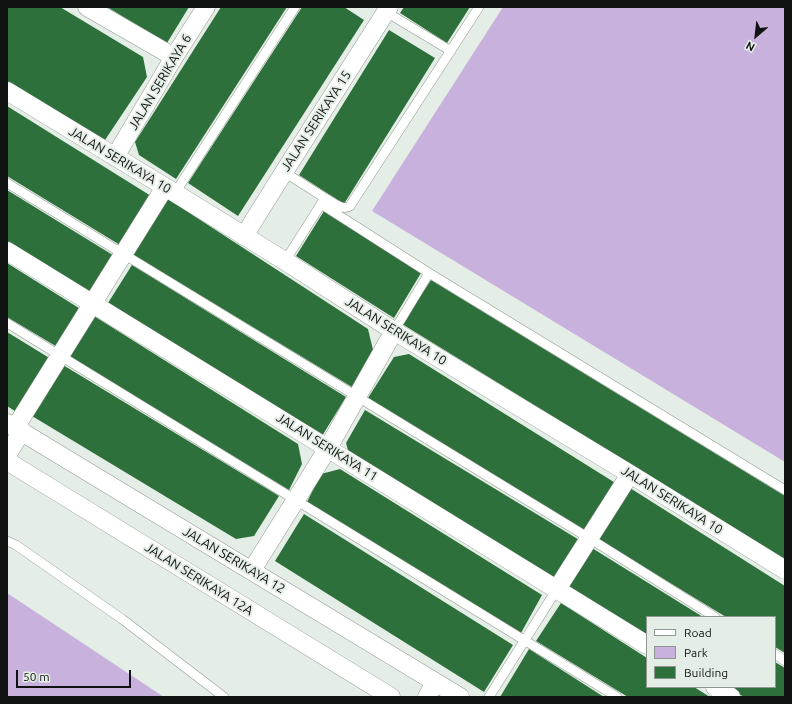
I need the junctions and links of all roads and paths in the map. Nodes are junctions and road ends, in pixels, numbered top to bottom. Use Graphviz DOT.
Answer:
graph roads {
  1 [pos="87,7"];
  2 [pos="206,7"];
  3 [pos="295,7"];
  4 [pos="479,7"];
  5 [pos="385,9"];
  6 [pos="451,51"];
  7 [pos="174,57"];
  8 [pos="7,92"];
  9 [pos="115,157"];
  10 [pos="284,172"];
  11 [pos="7,183"];
  12 [pos="170,190"];
  13 [pos="323,201"];
  14 [pos="244,236"];
  15 [pos="7,251"];
  16 [pos="124,253"];
  17 [pos="285,261"];
  18 [pos="429,273"];
  19 [pos="93,304"];
  20 [pos="7,323"];
  21 [pos="394,331"];
  22 [pos="60,356"];
  23 [pos="357,398"];
  24 [pos="15,427"];
  25 [pos="328,448"];
  26 [pos="7,455"];
  27 [pos="7,461"];
  28 [pos="630,474"];
  29 [pos="785,490"];
  30 [pos="296,500"];
  31 [pos="589,538"];
  32 [pos="7,541"];
  33 [pos="252,570"];
  34 [pos="785,570"];
  35 [pos="557,589"];
  36 [pos="713,616"];
  37 [pos="525,640"];
  38 [pos="646,644"];
  39 [pos="776,655"];
  40 [pos="785,661"];
  41 [pos="717,688"];
  42 [pos="431,690"];
  43 [pos="224,697"];
  44 [pos="391,697"];
  45 [pos="460,697"];
  46 [pos="489,697"];
  47 [pos="618,697"];
  48 [pos="731,697"];
  1 -- 7 [label="street"];
  2 -- 7 [label="street, JALAN SERIKAYA 6"];
  3 -- 12 [label="lane"];
  4 -- 6 [label="lane"];
  5 -- 6 [label="lane"];
  5 -- 10 [label="street, JALAN SERIKAYA 15"];
  6 -- 13 [label="lane"];
  7 -- 9 [label="street, JALAN SERIKAYA 6"];
  8 -- 9 [label="street, JALAN SERIKAYA 10"];
  9 -- 12 [label="street, JALAN SERIKAYA 10"];
  10 -- 13 [label="lane"];
  10 -- 14 [label="street, JALAN SERIKAYA 15"];
  11 -- 16 [label="lane"];
  12 -- 14 [label="street, JALAN SERIKAYA 10"];
  12 -- 16 [label="street"];
  13 -- 17 [label="lane"];
  13 -- 18 [label="lane"];
  14 -- 17 [label="street, JALAN SERIKAYA 10"];
  15 -- 19 [label="street, JALAN SERIKAYA 11"];
  16 -- 19 [label="street"];
  16 -- 23 [label="lane"];
  17 -- 21 [label="street, JALAN SERIKAYA 10"];
  18 -- 21 [label="lane"];
  18 -- 29 [label="lane"];
  19 -- 22 [label="street"];
  19 -- 25 [label="street, JALAN SERIKAYA 11"];
  20 -- 22 [label="lane"];
  21 -- 23 [label="street"];
  21 -- 28 [label="street, JALAN SERIKAYA 10"];
  22 -- 24 [label="street"];
  22 -- 30 [label="lane"];
  23 -- 25 [label="street"];
  23 -- 31 [label="lane"];
  24 -- 26 [label="street"];
  24 -- 33 [label="street, JALAN SERIKAYA 12"];
  25 -- 30 [label="street"];
  25 -- 35 [label="street, JALAN SERIKAYA 11"];
  27 -- 44 [label="street, JALAN SERIKAYA 12A"];
  28 -- 31 [label="street"];
  28 -- 34 [label="street, JALAN SERIKAYA 10"];
  30 -- 33 [label="street"];
  30 -- 37 [label="lane"];
  31 -- 35 [label="street"];
  31 -- 36 [label="lane"];
  32 -- 43 [label="lane"];
  33 -- 42 [label="street, JALAN SERIKAYA 12"];
  35 -- 37 [label="lane"];
  35 -- 38 [label="street, JALAN SERIKAYA 11"];
  37 -- 46 [label="lane"];
  37 -- 47 [label="lane"];
  39 -- 40 [label="lane"];
  41 -- 48 [label="street"];
  42 -- 45 [label="street, JALAN SERIKAYA 12"];
}
